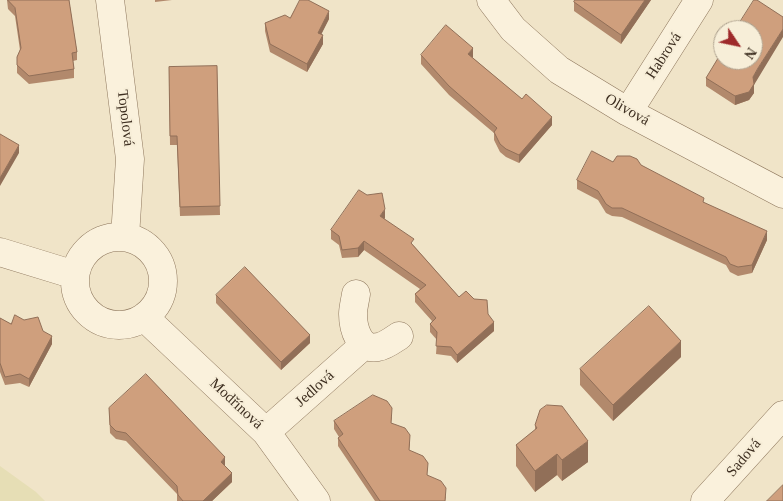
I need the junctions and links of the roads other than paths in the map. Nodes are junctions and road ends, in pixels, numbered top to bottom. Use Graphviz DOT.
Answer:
graph roads {
  1 [pos="110,0"];
  2 [pos="491,0"];
  3 [pos="699,0"];
  4 [pos="628,112"];
  5 [pos="783,194"];
  6 [pos="125,237"];
  7 [pos="0,252"];
  8 [pos="75,275"];
  9 [pos="356,294"];
  10 [pos="144,318"];
  11 [pos="399,336"];
  12 [pos="364,345"];
  13 [pos="783,415"];
  14 [pos="266,432"];
  15 [pos="316,501"];
  16 [pos="704,501"];
  1 -- 6 [label="street, Topolová"];
  2 -- 4 [label="street, Olivová"];
  3 -- 4 [label="street, Habrová"];
  4 -- 5 [label="street, Olivová"];
  6 -- 8 [label="street"];
  6 -- 10 [label="street"];
  7 -- 8 [label="street"];
  8 -- 10 [label="street"];
  9 -- 12 [label="street"];
  10 -- 14 [label="street, Modřínová"];
  11 -- 12 [label="street"];
  12 -- 14 [label="street, Jedlová"];
  13 -- 16 [label="street, Sadová"];
  14 -- 15 [label="street, Modřínová"];
}
